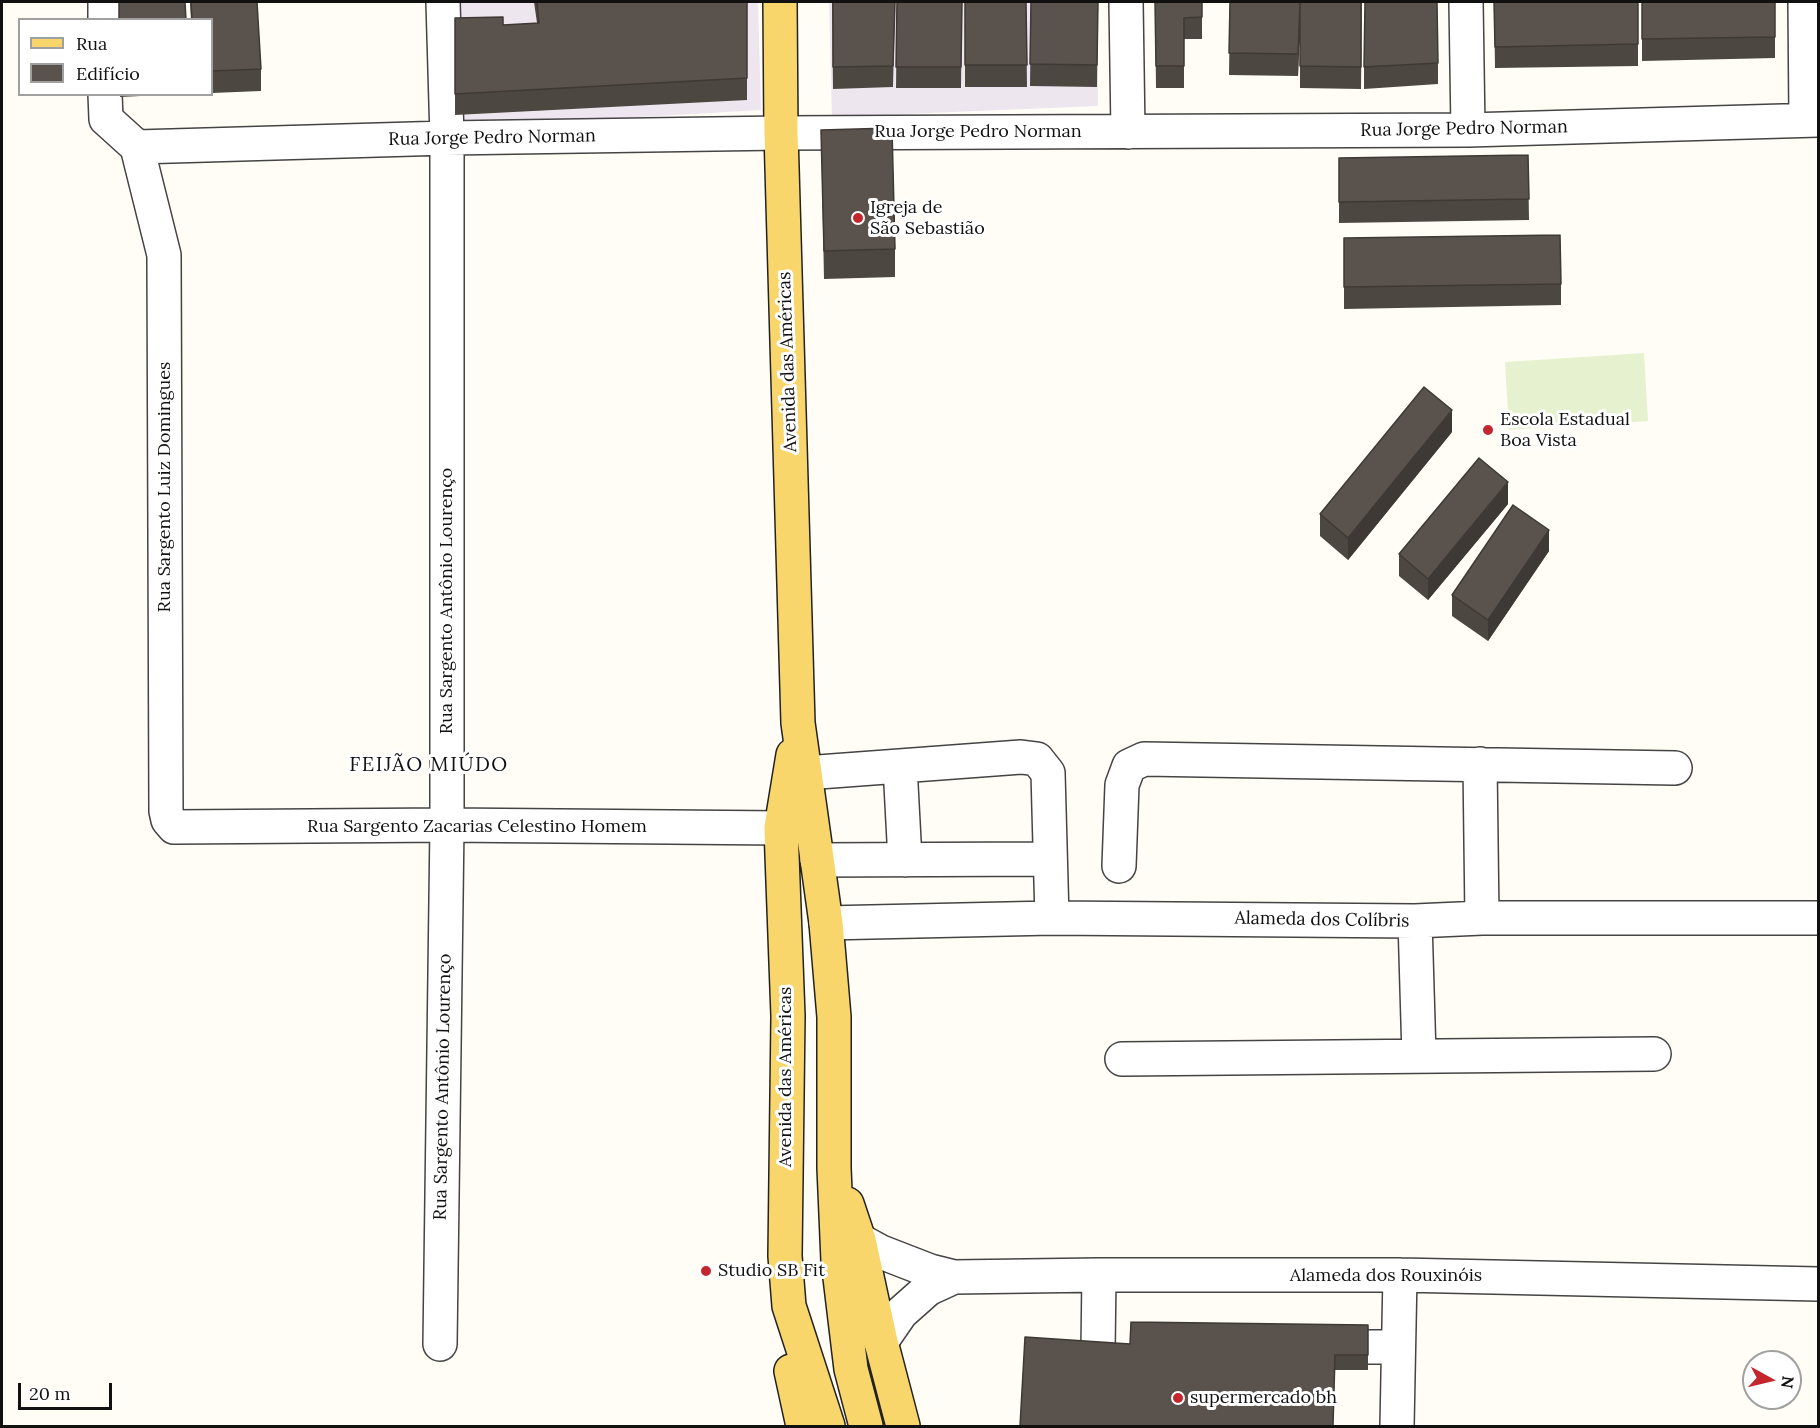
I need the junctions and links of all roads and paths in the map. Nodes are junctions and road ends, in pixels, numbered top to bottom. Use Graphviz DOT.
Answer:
graph roads {
  1 [pos="105,2"];
  2 [pos="443,2"];
  3 [pos="780,2"];
  4 [pos="1126,2"];
  5 [pos="1466,2"];
  6 [pos="1805,2"];
  7 [pos="105,18"];
  8 [pos="105,96"];
  9 [pos="1812,120"];
  10 [pos="1468,130"];
  11 [pos="1128,132"];
  12 [pos="781,133"];
  13 [pos="447,138"];
  14 [pos="137,147"];
  15 [pos="798,723"];
  16 [pos="1480,764"];
  17 [pos="900,766"];
  18 [pos="1675,768"];
  19 [pos="805,773"];
  20 [pos="447,825"];
  21 [pos="174,827"];
  22 [pos="781,828"];
  23 [pos="1050,859"];
  24 [pos="818,860"];
  25 [pos="905,860"];
  26 [pos="1119,866"];
  27 [pos="1052,918"];
  28 [pos="1482,918"];
  29 [pos="1818,918"];
  30 [pos="1415,921"];
  31 [pos="826,922"];
  32 [pos="1654,1054"];
  33 [pos="1419,1056"];
  34 [pos="1122,1059"];
  35 [pos="834,1168"];
  36 [pos="859,1240"];
  37 [pos="1099,1275"];
  38 [pos="1400,1275"];
  39 [pos="954,1277"];
  40 [pos="1818,1284"];
  41 [pos="789,1306"];
  42 [pos="881,1342"];
  43 [pos="440,1344"];
  44 [pos="1291,1347"];
  45 [pos="1398,1347"];
  46 [pos="803,1426"];
  47 [pos="828,1426"];
  48 [pos="866,1426"];
  49 [pos="903,1426"];
  50 [pos="1097,1426"];
  51 [pos="1397,1426"];
  1 -- 7 [label="street"];
  2 -- 13 [label="street, Rua Sargento Antônio Lourenço"];
  3 -- 12 [label="main road, Avenida das Américas"];
  4 -- 11 [label="street"];
  5 -- 10 [label="street"];
  6 -- 9 [label="street"];
  8 -- 14 [label="street"];
  9 -- 10 [label="street, Rua Jorge Pedro Norman"];
  10 -- 11 [label="street, Rua Jorge Pedro Norman"];
  11 -- 12 [label="street, Rua Jorge Pedro Norman"];
  12 -- 13 [label="street, Rua Jorge Pedro Norman"];
  12 -- 15 [label="main road, Avenida das Américas"];
  13 -- 14 [label="street, Rua Jorge Pedro Norman"];
  13 -- 20 [label="street, Rua Sargento Antônio Lourenço"];
  14 -- 21 [label="street, Rua Sargento Luiz Domingues"];
  15 -- 19 [label="main road, Avenida das Américas"];
  15 -- 22 [label="main road, Avenida das Américas"];
  16 -- 18 [label="street"];
  16 -- 26 [label="street"];
  16 -- 28 [label="street"];
  17 -- 19 [label="street"];
  17 -- 23 [label="street"];
  17 -- 25 [label="street"];
  19 -- 24 [label="main road, Avenida das Américas"];
  20 -- 21 [label="street, Rua Sargento Zacarias Celestino Homem"];
  20 -- 22 [label="street, Rua Sargento Zacarias Celestino Homem"];
  20 -- 43 [label="street, Rua Sargento Antônio Lourenço"];
  22 -- 41 [label="main road, Avenida das Américas"];
  23 -- 25 [label="street"];
  23 -- 27 [label="street"];
  24 -- 25 [label="street"];
  24 -- 31 [label="main road, Avenida das Américas"];
  27 -- 30 [label="street, Alameda dos Colíbris"];
  27 -- 31 [label="street, Alameda dos Colíbris"];
  28 -- 29 [label="street, Alameda dos Colíbris"];
  28 -- 30 [label="street, Alameda dos Colíbris"];
  30 -- 33 [label="street"];
  31 -- 35 [label="main road, Avenida das Américas"];
  32 -- 33 [label="street"];
  33 -- 34 [label="street"];
  35 -- 36 [label="main road"];
  35 -- 48 [label="main road, Avenida das Américas"];
  36 -- 39 [label="street, Alameda dos Rouxinóis"];
  36 -- 42 [label="main road"];
  37 -- 38 [label="street, Alameda dos Rouxinóis"];
  37 -- 39 [label="street, Alameda dos Rouxinóis"];
  37 -- 50 [label="street"];
  38 -- 40 [label="street, Alameda dos Rouxinóis"];
  38 -- 45 [label="street"];
  39 -- 42 [label="street, Alameda dos Rouxinóis"];
  41 -- 46 [label="main road"];
  41 -- 47 [label="main road, Avenida das Américas"];
  42 -- 49 [label="main road"];
  44 -- 45 [label="street"];
  45 -- 51 [label="street"];
}
